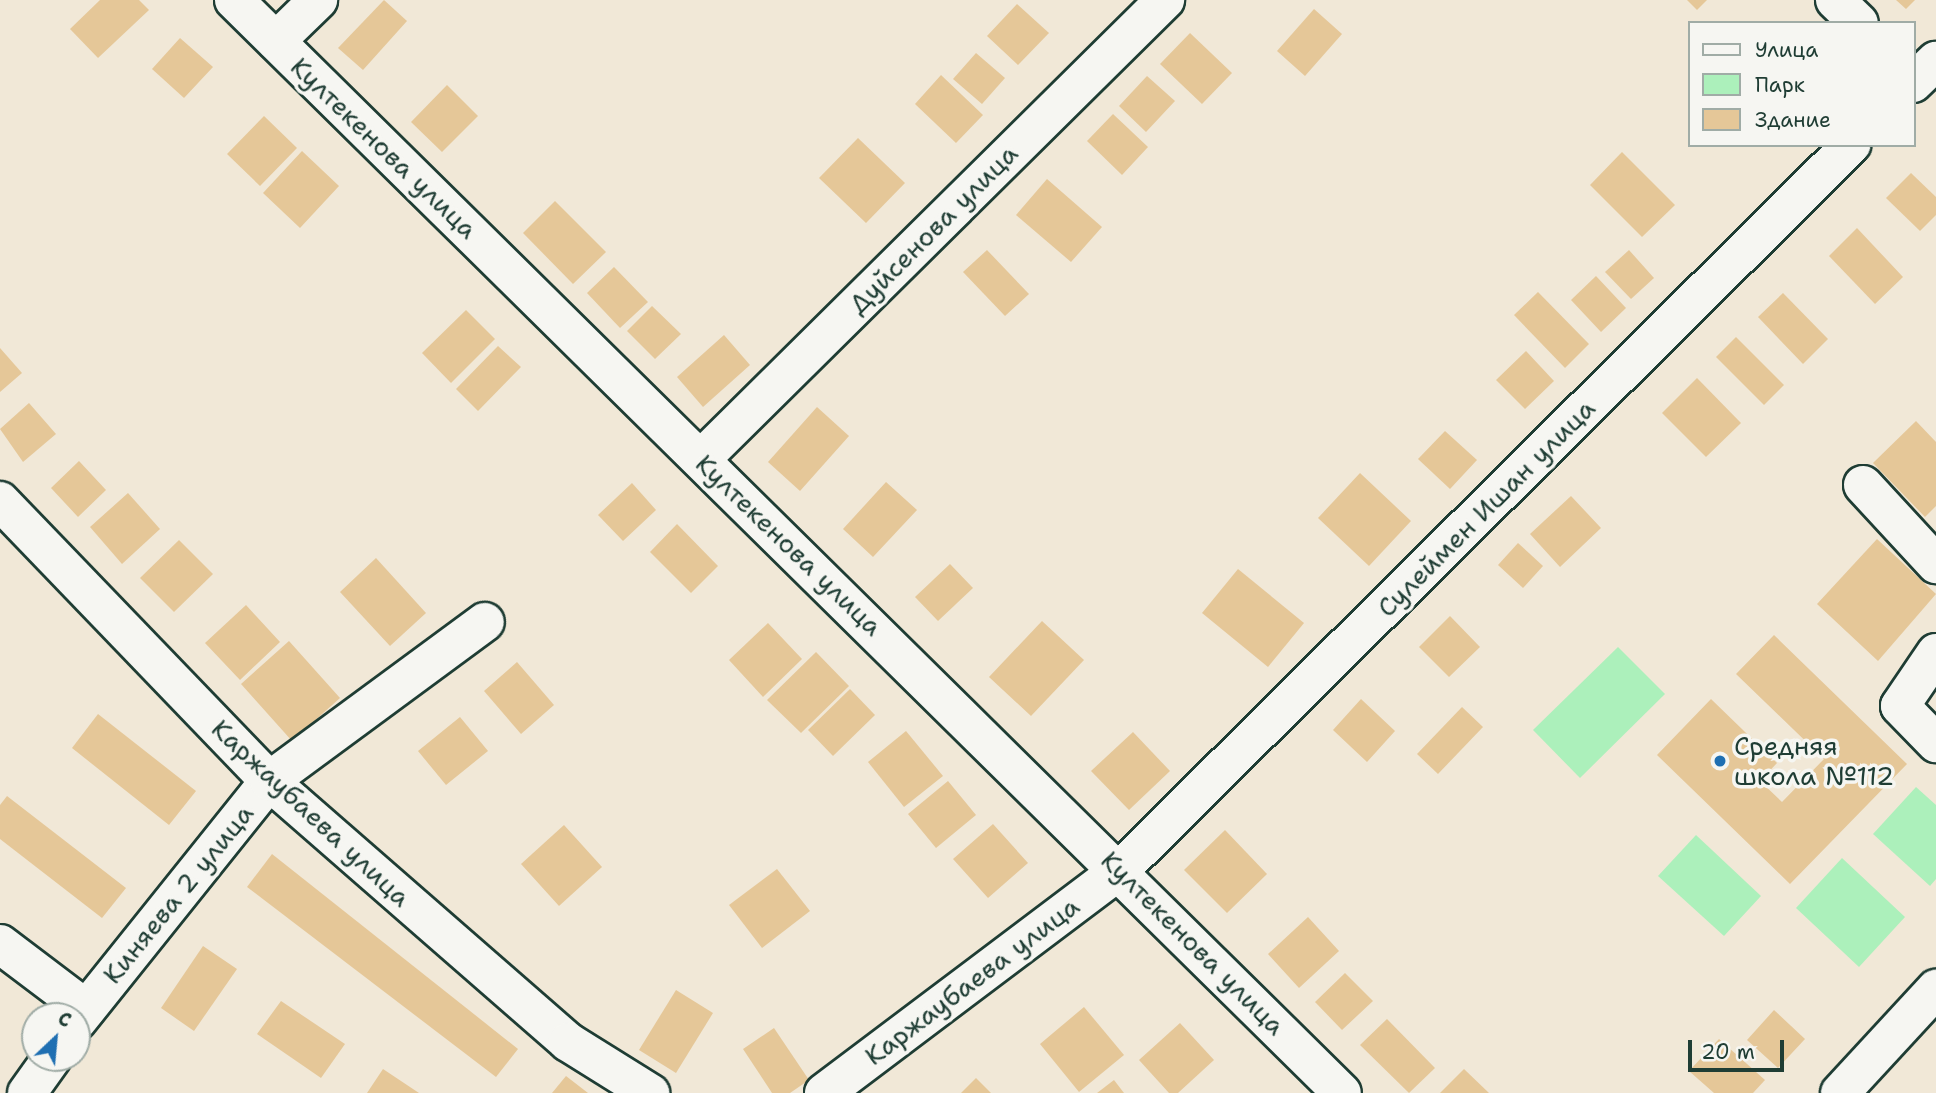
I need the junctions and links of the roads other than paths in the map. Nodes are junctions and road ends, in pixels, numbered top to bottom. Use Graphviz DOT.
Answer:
graph roads {
  1 [pos="234,0"];
  2 [pos="318,0"];
  3 [pos="1165,0"];
  4 [pos="1835,0"];
  5 [pos="1857,21"];
  6 [pos="276,41"];
  7 [pos="1849,147"];
  8 [pos="701,459"];
  9 [pos="1863,485"];
  10 [pos="0,501"];
  11 [pos="1936,564"];
  12 [pos="485,622"];
  13 [pos="1936,653"];
  14 [pos="1936,743"];
  15 [pos="269,781"];
  16 [pos="1120,870"];
  17 [pos="0,944"];
  18 [pos="1936,989"];
  19 [pos="66,1002"];
  20 [pos="91,1003"];
  21 [pos="41,1072"];
  22 [pos="27,1093"];
  23 [pos="650,1093"];
  24 [pos="824,1093"];
  25 [pos="1342,1093"];
  26 [pos="1840,1093"];
  1 -- 6 [label="street, Култекенова улица"];
  2 -- 6 [label="street"];
  3 -- 8 [label="street, Дуйсенова улица"];
  4 -- 5 [label="street"];
  6 -- 8 [label="street, Култекенова улица"];
  7 -- 16 [label="street, Сулеймен Ишан улица"];
  8 -- 16 [label="street, Култекенова улица"];
  9 -- 11 [label="street"];
  10 -- 15 [label="street, Каржаубаева улица"];
  12 -- 15 [label="street, Киняева 2 улица"];
  13 -- 14 [label="street"];
  15 -- 20 [label="street, Киняева 2 улица"];
  15 -- 23 [label="street, Каржаубаева улица"];
  16 -- 24 [label="street, Каржаубаева улица"];
  16 -- 25 [label="street, Култекенова улица"];
  17 -- 19 [label="street"];
  18 -- 26 [label="street"];
  21 -- 22 [label="street"];
}
